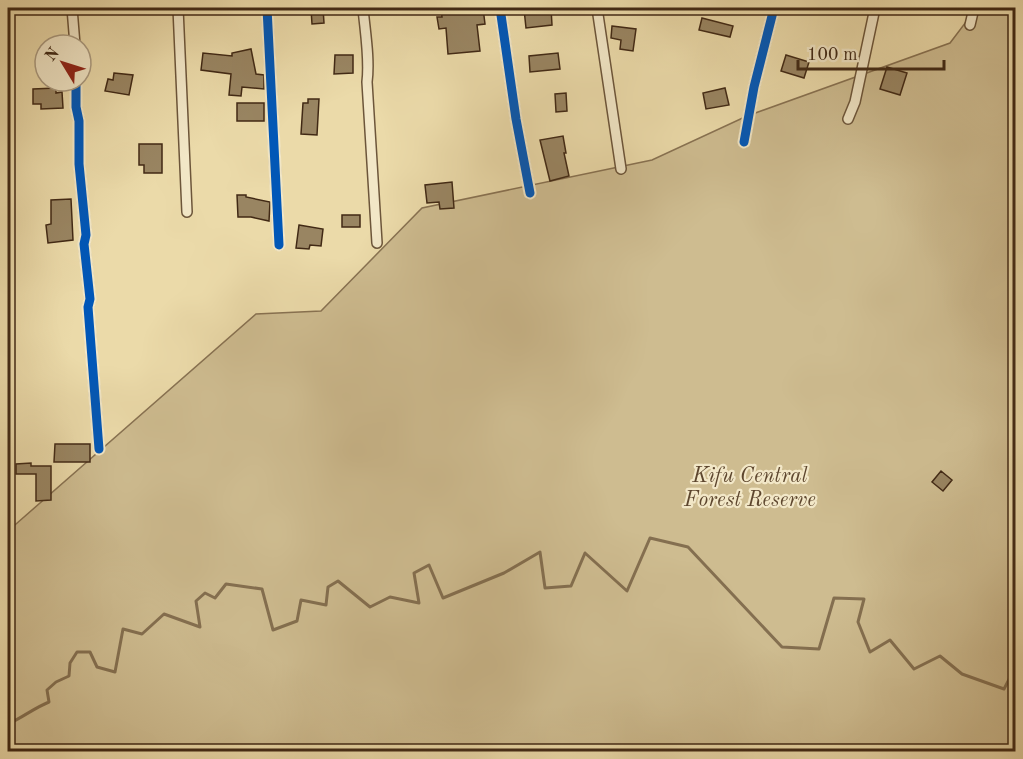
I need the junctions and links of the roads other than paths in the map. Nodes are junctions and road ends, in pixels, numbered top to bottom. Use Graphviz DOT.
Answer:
graph roads {
  1 [pos="72,8"];
  2 [pos="178,8"];
  3 [pos="267,8"];
  4 [pos="363,8"];
  5 [pos="500,8"];
  6 [pos="597,8"];
  7 [pos="774,8"];
  8 [pos="875,8"];
  9 [pos="974,8"];
  10 [pos="970,25"];
  11 [pos="74,33"];
  12 [pos="76,93"];
  13 [pos="849,119"];
  14 [pos="744,142"];
  15 [pos="621,169"];
  16 [pos="530,193"];
  17 [pos="188,212"];
  18 [pos="377,243"];
  19 [pos="279,245"];
  20 [pos="99,449"];
  1 -- 11 [label="street"];
  2 -- 17 [label="street"];
  3 -- 19 [label="street"];
  4 -- 18 [label="street"];
  5 -- 16 [label="street"];
  6 -- 15 [label="street"];
  7 -- 14 [label="street"];
  8 -- 13 [label="street"];
  9 -- 10 [label="street"];
  12 -- 20 [label="street"];
}
